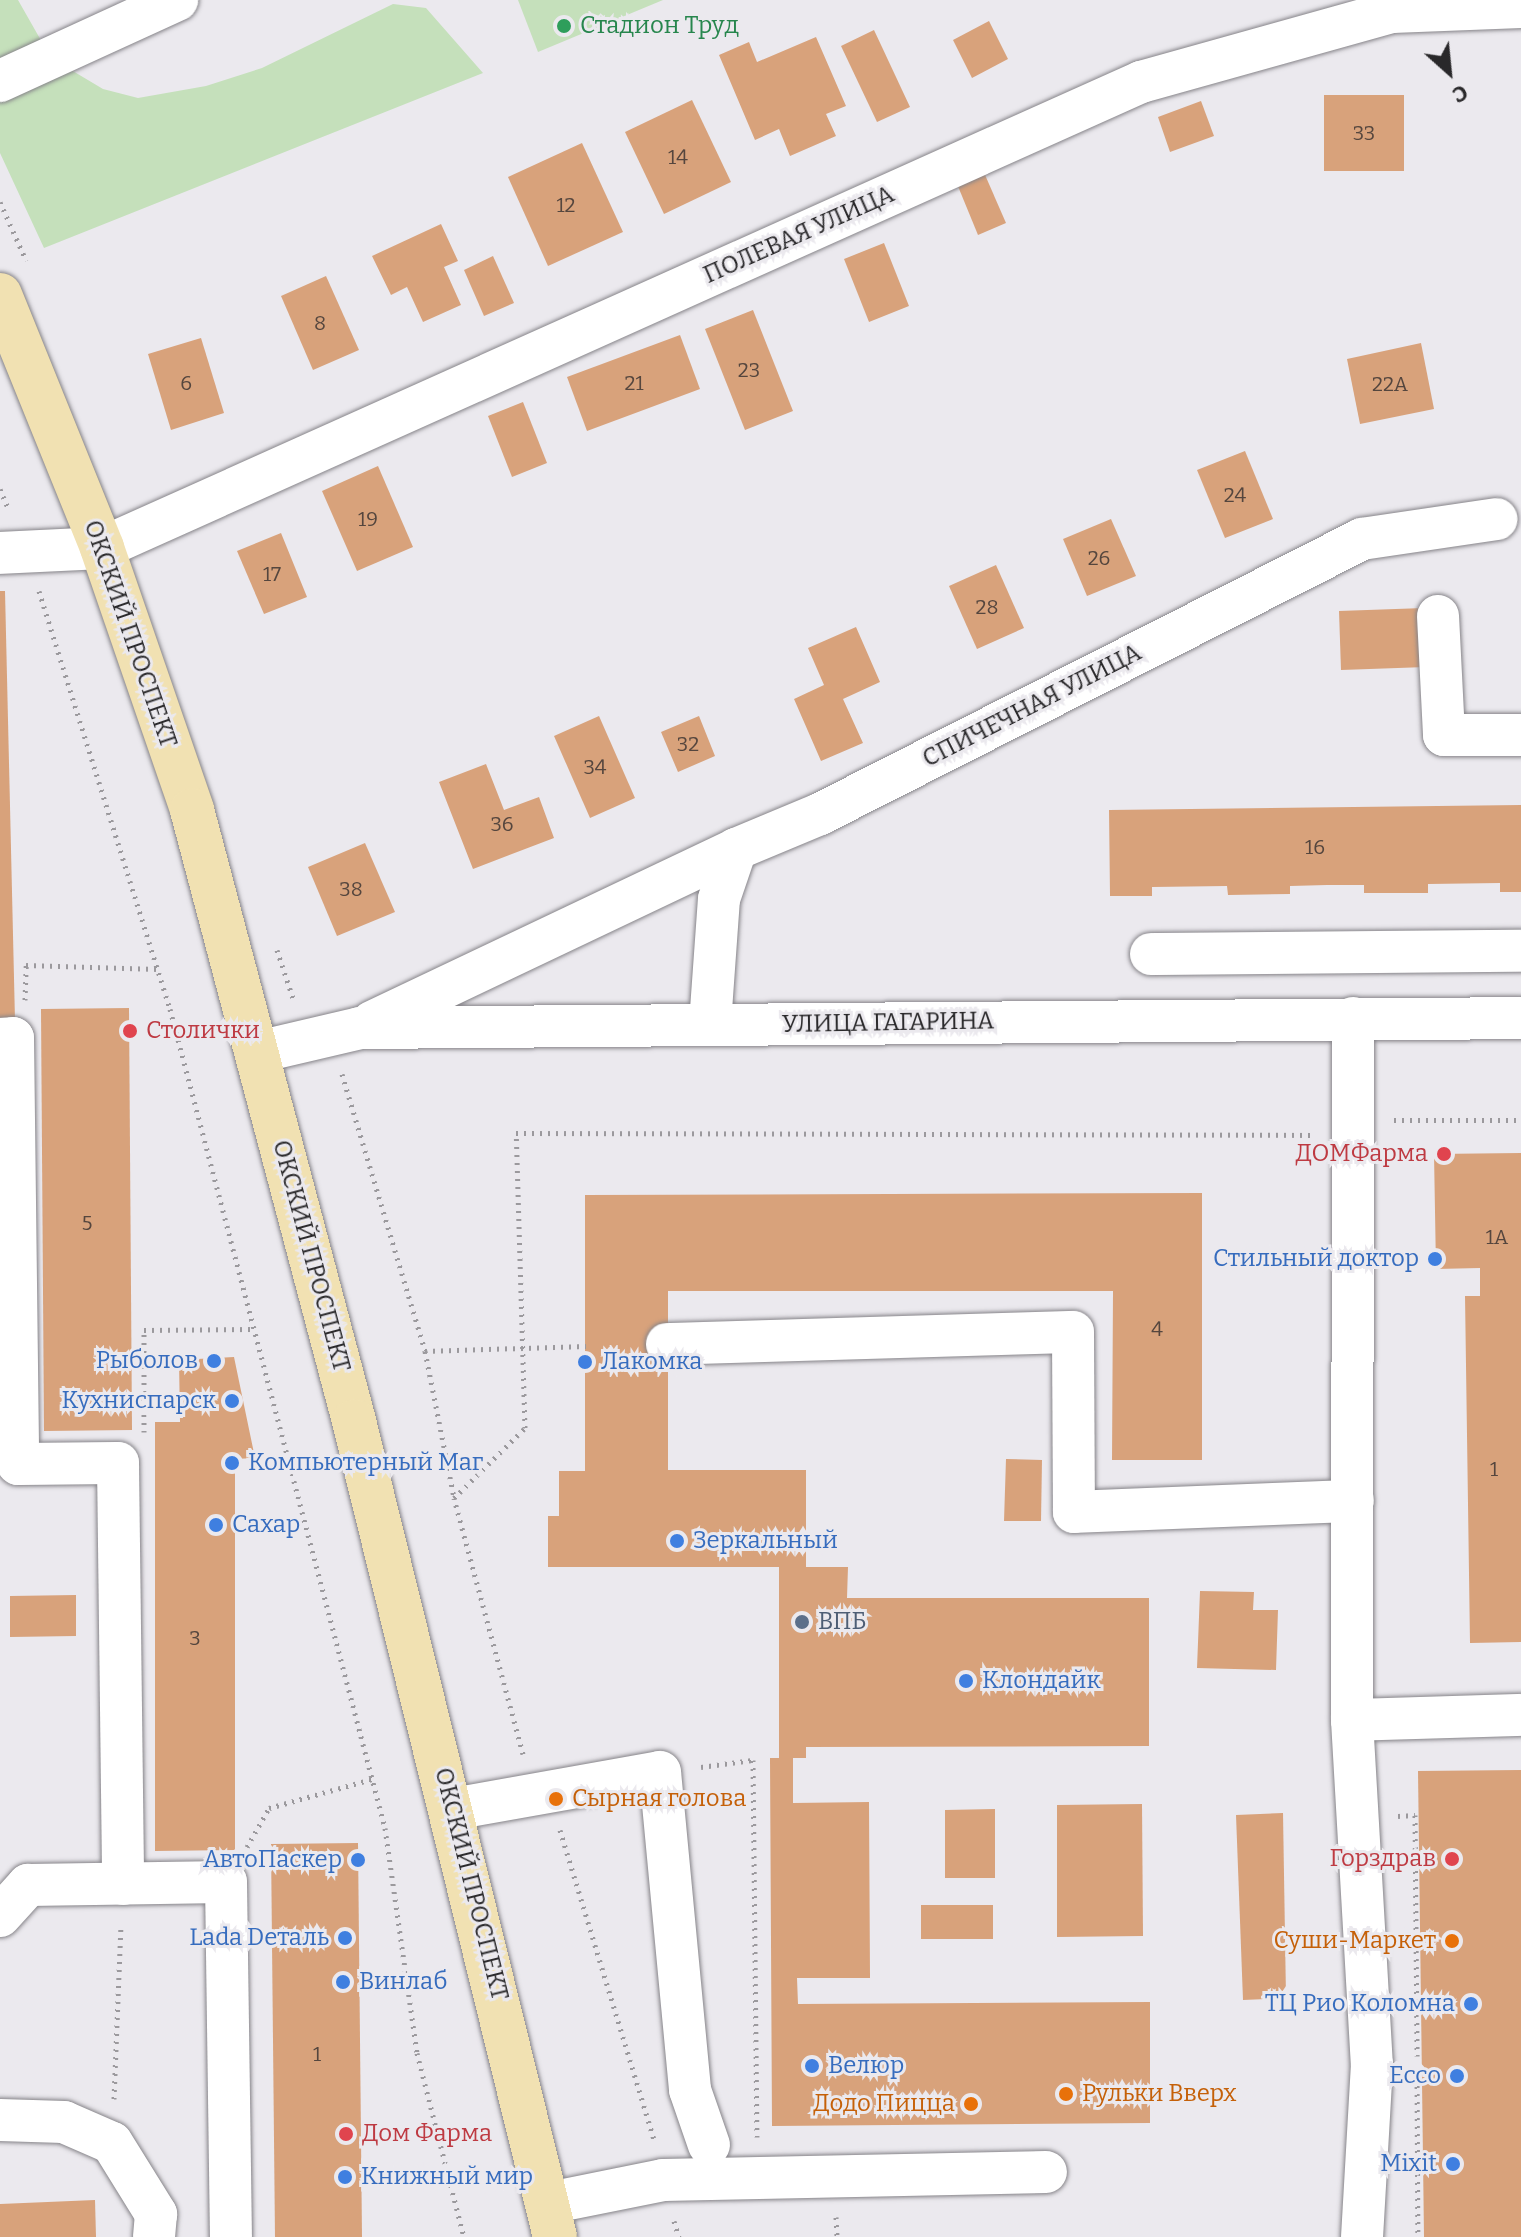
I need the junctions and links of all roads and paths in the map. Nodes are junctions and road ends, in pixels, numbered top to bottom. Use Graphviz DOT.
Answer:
graph roads {
  1 [pos="177,0"];
  2 [pos="1521,7"];
  3 [pos="0,81"];
  4 [pos="0,295"];
  5 [pos="0,489"];
  6 [pos="1497,519"];
  7 [pos="102,548"];
  8 [pos="14,552"];
  9 [pos="1438,616"];
  10 [pos="1521,735"];
  11 [pos="736,849"];
  12 [pos="1521,951"];
  13 [pos="1151,954"];
  14 [pos="158,969"];
  15 [pos="1353,1018"];
  16 [pos="1521,1018"];
  17 [pos="710,1024"];
  18 [pos="360,1028"];
  19 [pos="6,1038"];
  20 [pos="258,1052"];
  21 [pos="1521,1120"];
  22 [pos="1350,1128"];
  23 [pos="253,1329"];
  24 [pos="667,1344"];
  25 [pos="586,1346"];
  26 [pos="521,1348"];
  27 [pos="425,1351"];
  28 [pos="118,1463"];
  29 [pos="9,1465"];
  30 [pos="1353,1501"];
  31 [pos="1521,1715"];
  32 [pos="1352,1720"];
  33 [pos="660,1772"];
  34 [pos="372,1779"];
  35 [pos="549,1791"];
  36 [pos="453,1809"];
  37 [pos="226,1882"];
  38 [pos="123,1884"];
  39 [pos="0,1916"];
  40 [pos="0,2120"];
  41 [pos="112,2143"];
  42 [pos="709,2145"];
  43 [pos="1046,2172"];
  44 [pos="758,2178"];
  45 [pos="663,2180"];
  46 [pos="836,2218"];
  47 [pos="552,2220"];
  48 [pos="154,2237"];
  49 [pos="231,2237"];
  50 [pos="464,2237"];
  51 [pos="679,2237"];
  52 [pos="837,2237"];
  53 [pos="1362,2237"];
  1 -- 3 [label="street"];
  2 -- 7 [label="street, ПОЛЕВАЯ УЛИЦА"];
  4 -- 7 [label="main road, ОКСКИЙ ПРОСПЕКТ"];
  5 -- 8 [label="path"];
  6 -- 11 [label="street, СПИЧЕЧНАЯ УЛИЦА"];
  7 -- 8 [label="street"];
  7 -- 20 [label="main road, ОКСКИЙ ПРОСПЕКТ"];
  8 -- 14 [label="path"];
  9 -- 10 [label="street"];
  11 -- 17 [label="street"];
  11 -- 18 [label="street, СПИЧЕЧНАЯ УЛИЦА"];
  12 -- 13 [label="street"];
  14 -- 19 [label="path"];
  14 -- 23 [label="path"];
  15 -- 16 [label="street, УЛИЦА ГАГАРИНА"];
  15 -- 17 [label="street, УЛИЦА ГАГАРИНА"];
  15 -- 22 [label="street"];
  17 -- 18 [label="street, УЛИЦА ГАГАРИНА"];
  18 -- 20 [label="street, УЛИЦА ГАГАРИНА"];
  19 -- 29 [label="street"];
  20 -- 36 [label="main road, ОКСКИЙ ПРОСПЕКТ"];
  21 -- 22 [label="path"];
  22 -- 26 [label="path"];
  22 -- 30 [label="street"];
  23 -- 28 [label="path"];
  23 -- 34 [label="path"];
  24 -- 30 [label="street"];
  25 -- 26 [label="path"];
  26 -- 27 [label="path"];
  26 -- 35 [label="path"];
  28 -- 29 [label="street"];
  28 -- 38 [label="street"];
  30 -- 32 [label="street"];
  31 -- 32 [label="street"];
  32 -- 53 [label="street"];
  33 -- 35 [label="street"];
  33 -- 42 [label="street"];
  33 -- 44 [label="path"];
  34 -- 37 [label="path"];
  34 -- 50 [label="path"];
  35 -- 36 [label="street"];
  35 -- 45 [label="path"];
  36 -- 47 [label="main road, ОКСКИЙ ПРОСПЕКТ"];
  37 -- 38 [label="street"];
  37 -- 49 [label="street"];
  38 -- 39 [label="street"];
  38 -- 41 [label="path"];
  40 -- 41 [label="street"];
  41 -- 48 [label="street"];
  43 -- 44 [label="street"];
  44 -- 45 [label="street"];
  45 -- 47 [label="street"];
  45 -- 51 [label="path"];
  46 -- 52 [label="path"];
}
